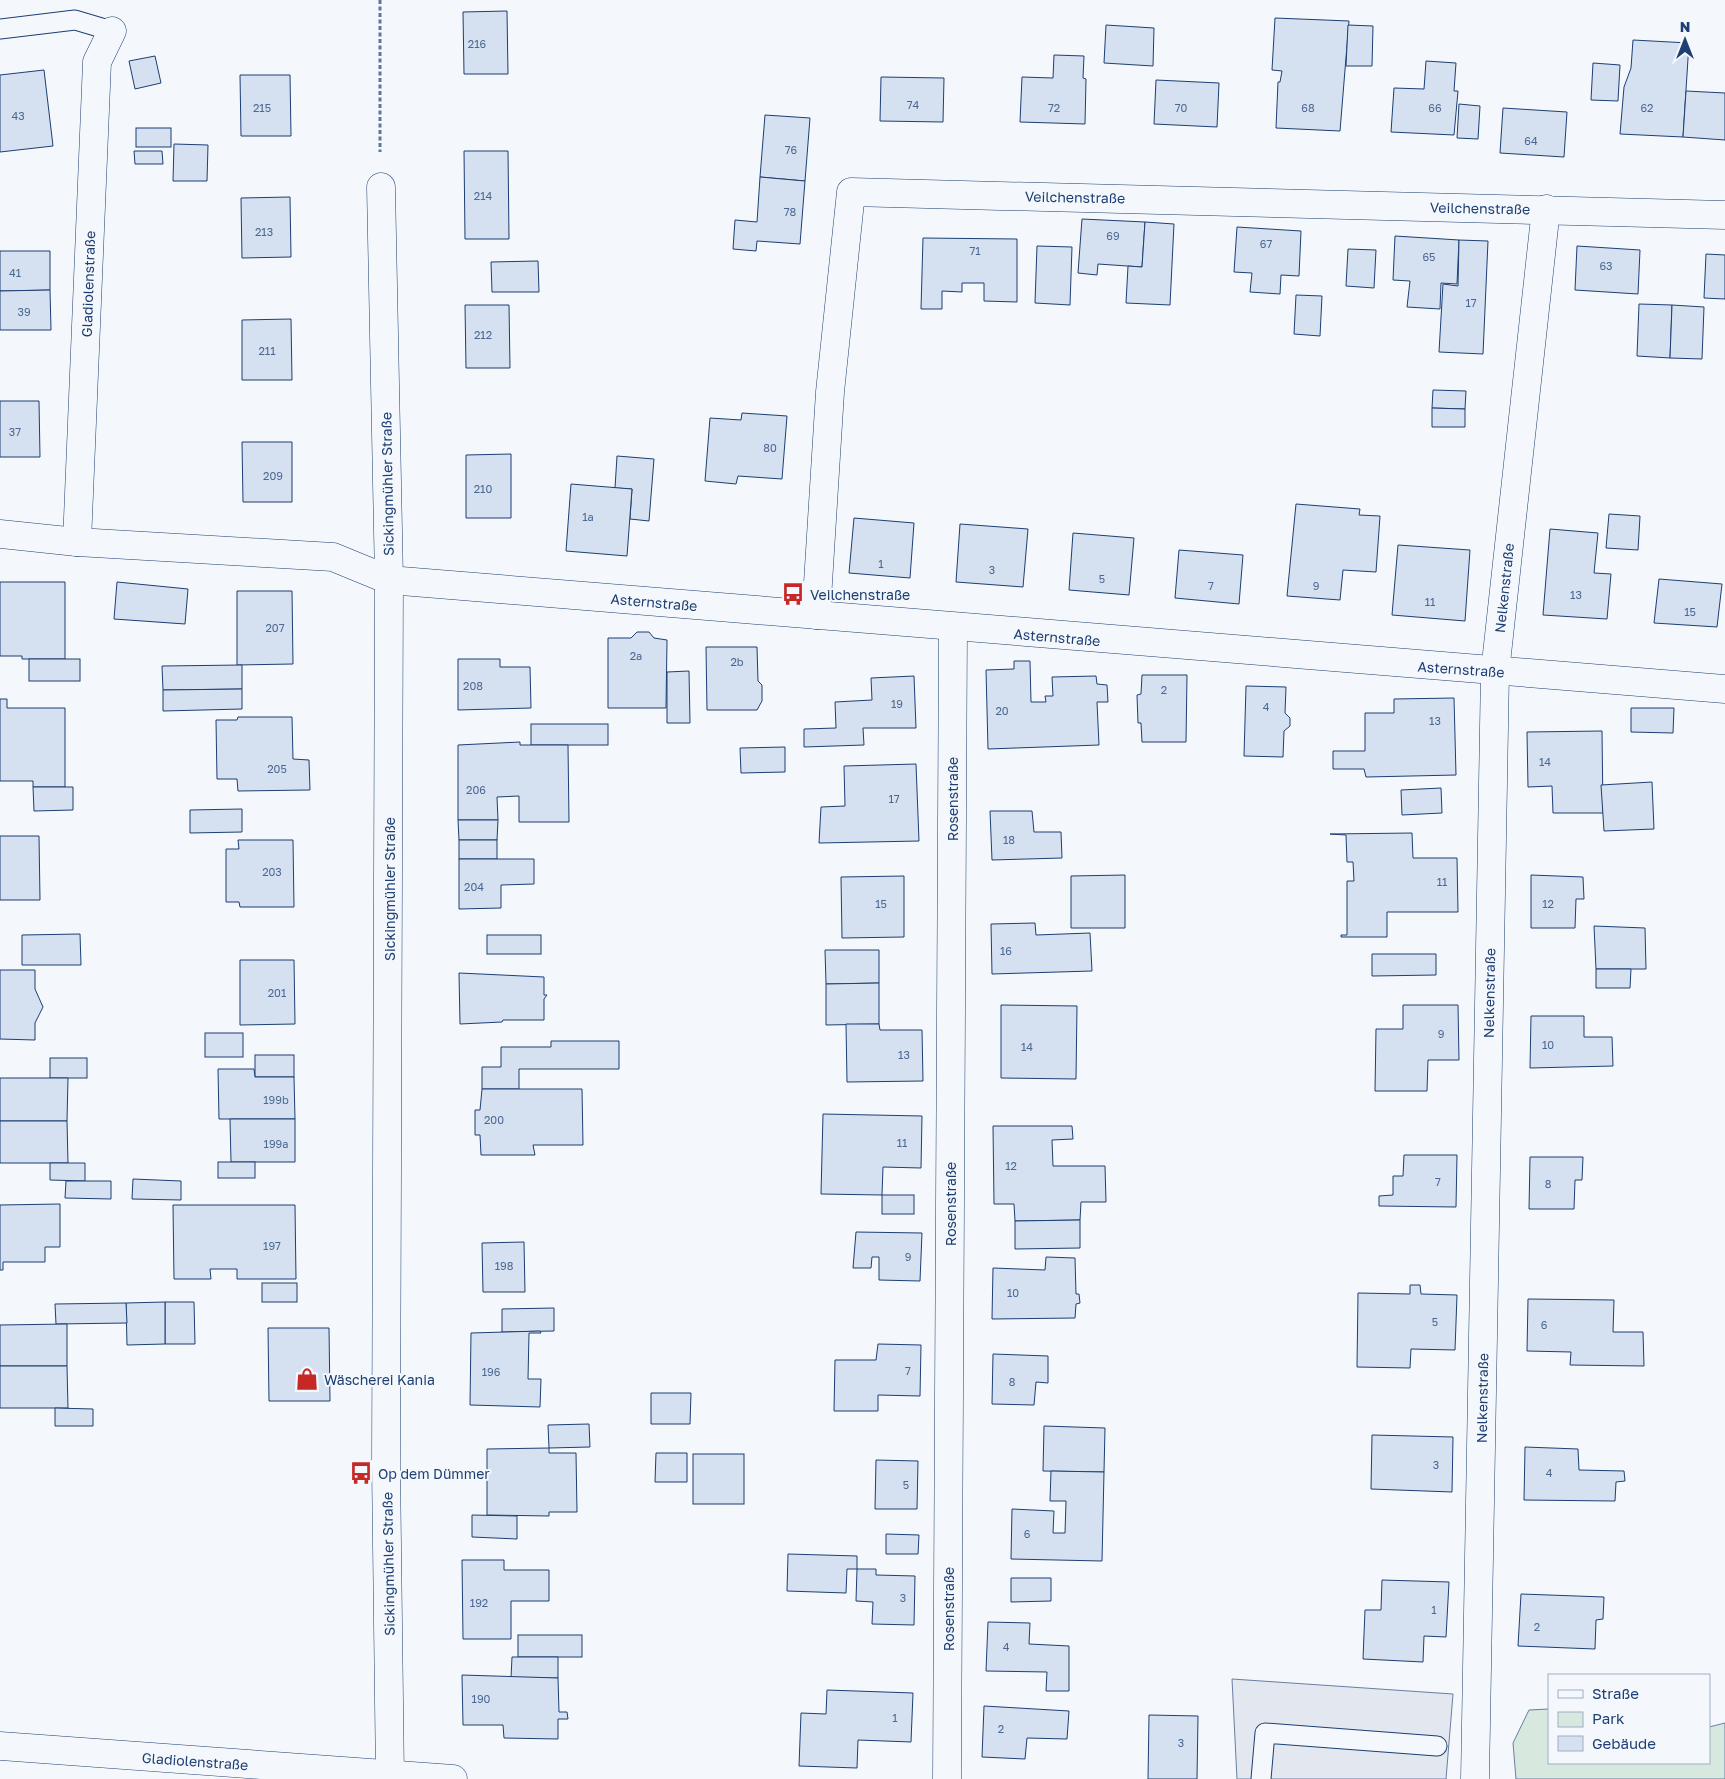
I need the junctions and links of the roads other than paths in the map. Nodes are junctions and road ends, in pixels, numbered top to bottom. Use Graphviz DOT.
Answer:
graph roads {
  1 [pos="0,29"];
  2 [pos="112,31"];
  3 [pos="380,187"];
  4 [pos="1546,209"];
  5 [pos="1725,215"];
  6 [pos="0,534"];
  7 [pos="77,542"];
  8 [pos="389,580"];
  9 [pos="816,615"];
  10 [pos="953,629"];
  11 [pos="1495,672"];
  12 [pos="1725,689"];
  13 [pos="0,1746"];
  14 [pos="1437,1746"];
  15 [pos="390,1777"];
  16 [pos="454,1779"];
  17 [pos="947,1779"];
  18 [pos="1261,1779"];
  19 [pos="1475,1779"];
  1 -- 2 [label="lane"];
  2 -- 7 [label="street, Gladiolenstraße"];
  3 -- 8 [label="street, Sickingmühler Straße"];
  4 -- 5 [label="street, Veilchenstraße"];
  4 -- 9 [label="street, Veilchenstraße"];
  4 -- 11 [label="street, Nelkenstraße"];
  6 -- 7 [label="street"];
  7 -- 8 [label="street"];
  8 -- 9 [label="street, Asternstraße"];
  8 -- 15 [label="street, Sickingmühler Straße"];
  9 -- 10 [label="street, Asternstraße"];
  10 -- 11 [label="street, Asternstraße"];
  10 -- 17 [label="street, Rosenstraße"];
  11 -- 12 [label="street, Asternstraße"];
  11 -- 19 [label="street, Nelkenstraße"];
  13 -- 15 [label="street, Gladiolenstraße"];
  14 -- 18 [label="lane"];
  15 -- 16 [label="street"];
}
